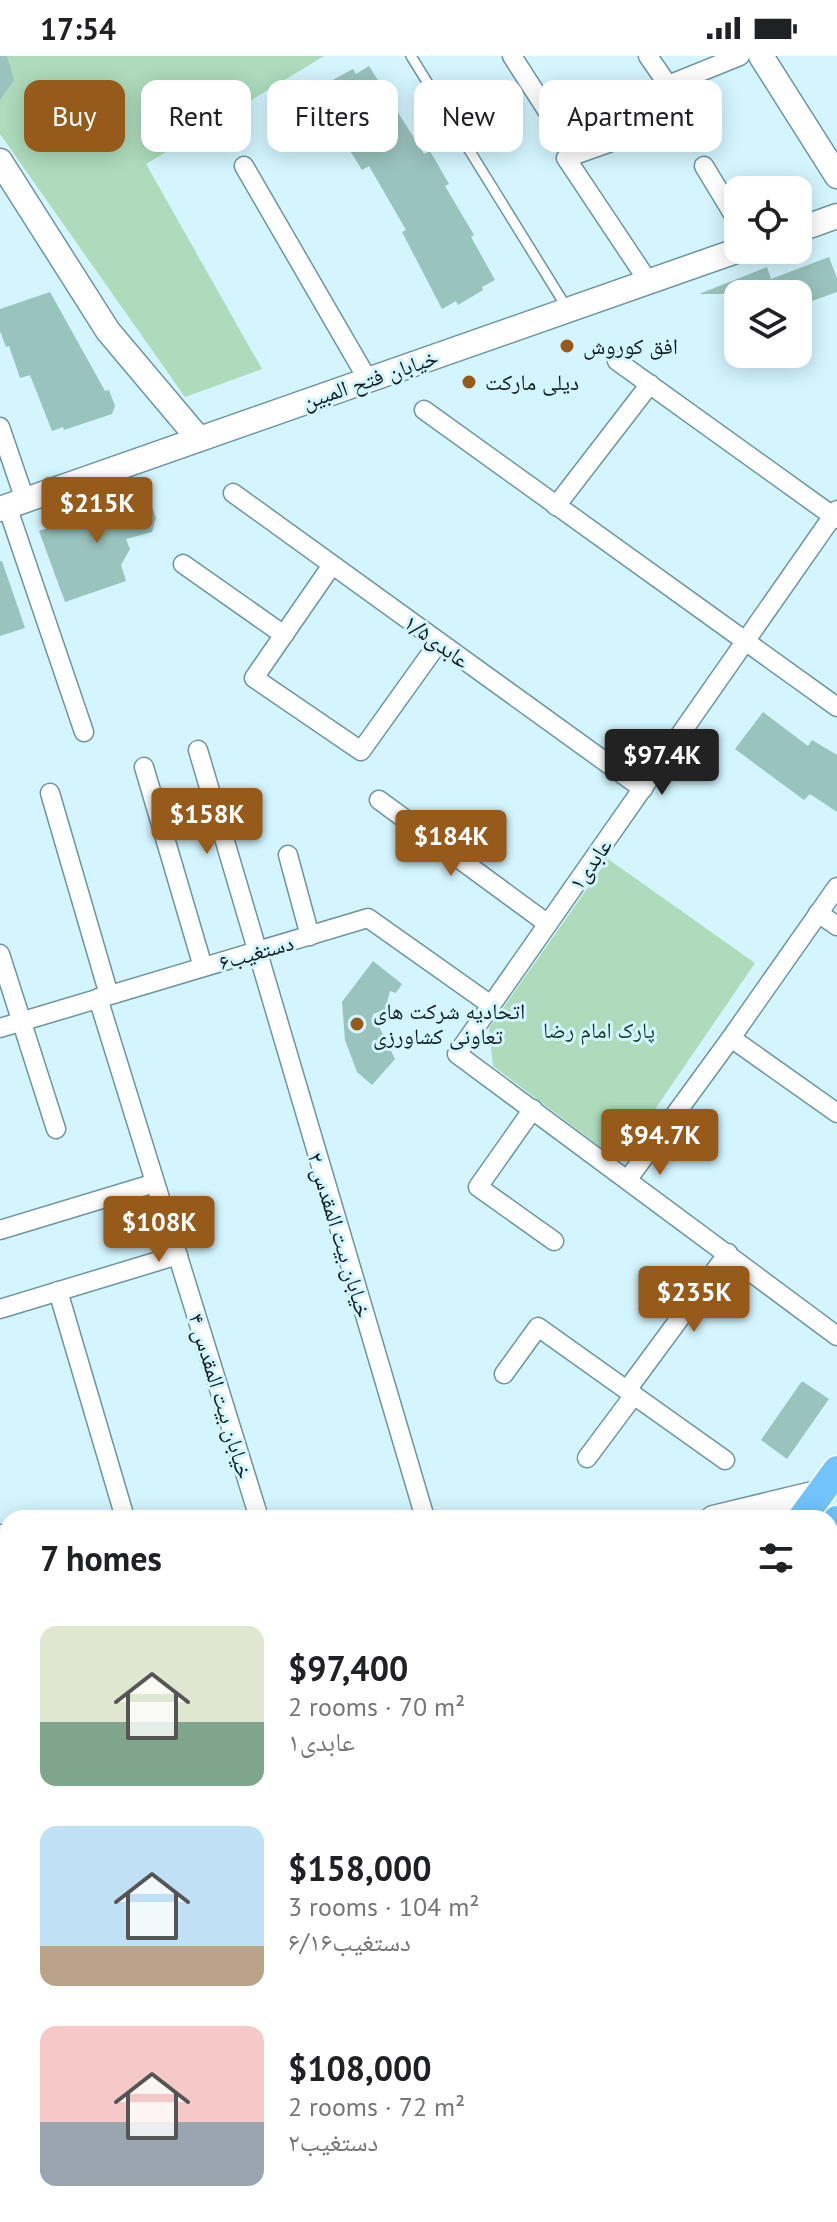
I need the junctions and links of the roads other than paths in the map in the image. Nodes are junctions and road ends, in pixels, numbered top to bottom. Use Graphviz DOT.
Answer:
graph roads {
  1 [pos="411,56"];
  2 [pos="512,56"];
  3 [pos="648,56"];
  4 [pos="740,56"];
  5 [pos="761,56"];
  6 [pos="665,80"];
  7 [pos="680,80"];
  8 [pos="539,98"];
  9 [pos="583,152"];
  10 [pos="0,161"];
  11 [pos="244,166"];
  12 [pos="704,166"];
  13 [pos="837,176"];
  14 [pos="724,199"];
  15 [pos="837,216"];
  16 [pos="812,225"];
  17 [pos="724,255"];
  18 [pos="648,281"];
  19 [pos="568,310"];
  20 [pos="617,361"];
  21 [pos="368,380"];
  22 [pos="650,384"];
  23 [pos="424,410"];
  24 [pos="0,427"];
  25 [pos="199,439"];
  26 [pos="233,493"];
  27 [pos="11,505"];
  28 [pos="556,506"];
  29 [pos="836,515"];
  30 [pos="183,564"];
  31 [pos="332,565"];
  32 [pos="284,635"];
  33 [pos="746,641"];
  34 [pos="439,642"];
  35 [pos="837,707"];
  36 [pos="84,732"];
  37 [pos="198,750"];
  38 [pos="144,767"];
  39 [pos="643,789"];
  40 [pos="50,793"];
  41 [pos="379,800"];
  42 [pos="288,855"];
  43 [pos="837,887"];
  44 [pos="818,913"];
  45 [pos="548,924"];
  46 [pos="837,926"];
  47 [pos="310,936"];
  48 [pos="256,952"];
  49 [pos="0,954"];
  50 [pos="203,967"];
  51 [pos="104,997"];
  52 [pos="491,1005"];
  53 [pos="22,1021"];
  54 [pos="0,1028"];
  55 [pos="731,1038"];
  56 [pos="533,1109"];
  57 [pos="837,1113"];
  58 [pos="56,1129"];
  59 [pos="628,1179"];
  60 [pos="155,1183"];
  61 [pos="0,1230"];
  62 [pos="554,1241"];
  63 [pos="728,1253"];
  64 [pos="178,1255"];
  65 [pos="58,1291"];
  66 [pos="0,1309"];
  67 [pos="837,1336"];
  68 [pos="504,1374"];
  69 [pos="631,1393"];
  70 [pos="587,1458"];
  71 [pos="725,1460"];
  72 [pos="829,1481"];
  73 [pos="123,1510"];
  74 [pos="257,1510"];
  75 [pos="423,1510"];
  76 [pos="738,1510"];
  77 [pos="808,1510"];
  1 -- 19 [label="lane"];
  2 -- 8 [label="street"];
  3 -- 6 [label="street"];
  4 -- 7 [label="street"];
  5 -- 13 [label="street"];
  9 -- 18 [label="street"];
  10 -- 25 [label="street"];
  11 -- 21 [label="street"];
  12 -- 14 [label="street"];
  15 -- 16 [label="street"];
  17 -- 18 [label="street, خیابان فتح المبین"];
  18 -- 19 [label="street, خیابان فتح المبین"];
  19 -- 21 [label="street, خیابان فتح المبین"];
  20 -- 22 [label="street"];
  21 -- 25 [label="street, خیابان فتح المبین"];
  22 -- 28 [label="street"];
  22 -- 29 [label="street"];
  23 -- 28 [label="street"];
  24 -- 27 [label="street"];
  25 -- 27 [label="street, خیابان فتح المبین"];
  26 -- 31 [label="street, عابدی۱/۵"];
  27 -- 36 [label="street"];
  28 -- 33 [label="street"];
  29 -- 33 [label="street, ۱عابدی"];
  30 -- 32 [label="street"];
  31 -- 32 [label="street"];
  31 -- 34 [label="street, عابدی۱/۵"];
  32 -- 34 [label="street"];
  33 -- 35 [label="street"];
  33 -- 39 [label="street, ۱عابدی"];
  34 -- 39 [label="street, عابدی۱/۵"];
  37 -- 48 [label="street, خیابان بیت المقدس ۲"];
  38 -- 50 [label="street"];
  39 -- 45 [label="street, ۱عابدی"];
  40 -- 51 [label="street, خیابان بیت المقدس ۴"];
  41 -- 45 [label="street"];
  42 -- 47 [label="street"];
  43 -- 44 [label="street"];
  44 -- 46 [label="street"];
  44 -- 55 [label="street"];
  45 -- 52 [label="street, ۱عابدی"];
  47 -- 48 [label="street, دستغیب۶"];
  47 -- 52 [label="street, دستغیب۶"];
  48 -- 50 [label="street, دستغیب۶"];
  48 -- 75 [label="street, خیابان بیت المقدس ۲"];
  49 -- 53 [label="street"];
  50 -- 51 [label="street, دستغیب۶"];
  51 -- 53 [label="street, دستغیب۶"];
  51 -- 60 [label="street, خیابان بیت المقدس ۴"];
  52 -- 56 [label="street, ۱عابدی"];
  53 -- 54 [label="street, دستغیب۶"];
  53 -- 58 [label="street"];
  55 -- 57 [label="street"];
  55 -- 59 [label="street"];
  56 -- 59 [label="street"];
  56 -- 62 [label="street"];
  59 -- 63 [label="street"];
  60 -- 61 [label="street"];
  60 -- 64 [label="street, خیابان بیت المقدس ۴"];
  63 -- 67 [label="street"];
  63 -- 69 [label="street"];
  64 -- 65 [label="street"];
  64 -- 74 [label="street, خیابان بیت المقدس ۴"];
  65 -- 66 [label="street"];
  65 -- 73 [label="street"];
  68 -- 69 [label="street"];
  69 -- 70 [label="street"];
  69 -- 71 [label="street"];
  72 -- 76 [label="street"];
  72 -- 77 [label="main road"];
}
